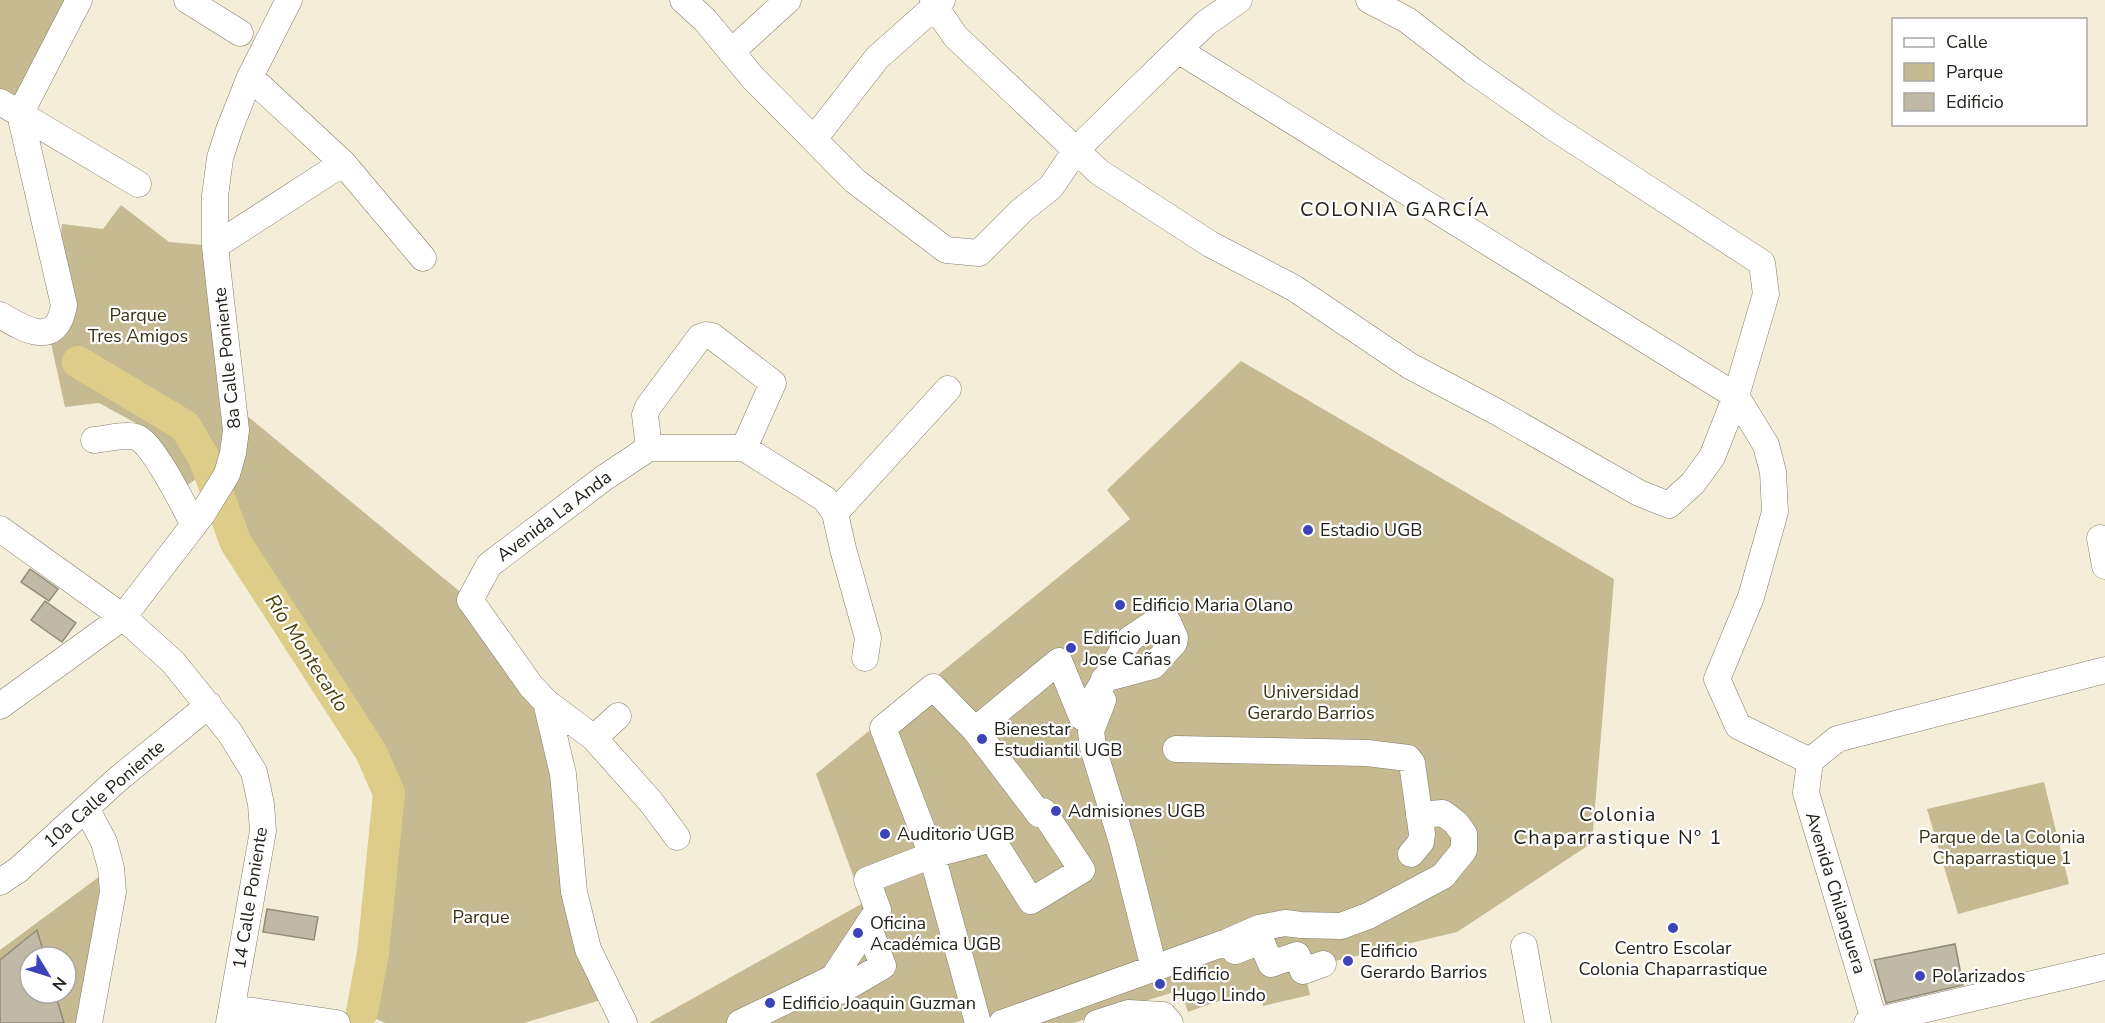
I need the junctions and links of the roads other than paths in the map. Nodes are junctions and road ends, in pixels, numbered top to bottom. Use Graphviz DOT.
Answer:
graph roads {
  1 [pos="79,0"];
  2 [pos="187,0"];
  3 [pos="289,0"];
  4 [pos="683,0"];
  5 [pos="788,0"];
  6 [pos="1239,0"];
  7 [pos="1369,0"];
  8 [pos="936,2"];
  9 [pos="240,33"];
  10 [pos="1178,50"];
  11 [pos="731,52"];
  12 [pos="250,77"];
  13 [pos="10,108"];
  14 [pos="814,139"];
  15 [pos="1076,150"];
  16 [pos="344,163"];
  17 [pos="138,183"];
  18 [pos="215,246"];
  19 [pos="423,258"];
  20 [pos="0,315"];
  21 [pos="948,389"];
  22 [pos="1736,396"];
  23 [pos="94,440"];
  24 [pos="648,448"];
  25 [pos="744,448"];
  26 [pos="835,513"];
  27 [pos="199,519"];
  28 [pos="0,529"];
  29 [pos="2100,538"];
  30 [pos="2105,566"];
  31 [pos="123,617"];
  32 [pos="865,658"];
  33 [pos="2105,669"];
  34 [pos="1110,679"];
  35 [pos="546,702"];
  36 [pos="209,705"];
  37 [pos="0,706"];
  38 [pos="618,716"];
  39 [pos="1082,717"];
  40 [pos="975,730"];
  41 [pos="594,738"];
  42 [pos="1176,749"];
  43 [pos="1810,761"];
  44 [pos="86,808"];
  45 [pos="1419,815"];
  46 [pos="677,837"];
  47 [pos="1411,854"];
  48 [pos="932,855"];
  49 [pos="0,882"];
  50 [pos="867,925"];
  51 [pos="1524,946"];
  52 [pos="1323,964"];
  53 [pos="2105,967"];
  54 [pos="1150,974"];
  55 [pos="833,978"];
  56 [pos="231,1016"];
  57 [pos="1167,1019"];
  58 [pos="1872,1022"];
  59 [pos="88,1023"];
  60 [pos="337,1023"];
  61 [pos="624,1023"];
  62 [pos="740,1023"];
  63 [pos="978,1023"];
  64 [pos="1002,1023"];
  65 [pos="1028,1023"];
  66 [pos="1097,1023"];
  67 [pos="1538,1023"];
  1 -- 13 [label="street"];
  2 -- 9 [label="street"];
  3 -- 12 [label="street, 8a Calle Poniente"];
  4 -- 11 [label="street"];
  5 -- 11 [label="street"];
  6 -- 10 [label="street"];
  7 -- 22 [label="street"];
  8 -- 14 [label="street"];
  8 -- 15 [label="street"];
  10 -- 15 [label="street"];
  10 -- 22 [label="street"];
  11 -- 14 [label="street"];
  12 -- 16 [label="street"];
  12 -- 18 [label="street, 8a Calle Poniente"];
  13 -- 17 [label="street"];
  13 -- 20 [label="street"];
  14 -- 15 [label="street"];
  15 -- 22 [label="street"];
  16 -- 18 [label="street"];
  16 -- 19 [label="street"];
  18 -- 27 [label="street, 8a Calle Poniente"];
  21 -- 26 [label="street"];
  22 -- 43 [label="street"];
  23 -- 27 [label="street"];
  24 -- 25 [label="street"];
  24 -- 25 [label="street"];
  24 -- 35 [label="street, Avenida La Anda"];
  25 -- 26 [label="street"];
  26 -- 32 [label="street"];
  27 -- 31 [label="street, 8a Calle Poniente"];
  28 -- 31 [label="street, 14 Calle Poniente"];
  29 -- 30 [label="street"];
  31 -- 36 [label="street, 14 Calle Poniente"];
  31 -- 37 [label="street, 8a Calle Poniente"];
  33 -- 43 [label="street"];
  34 -- 34 [label="street"];
  34 -- 39 [label="street"];
  34 -- 54 [label="street"];
  35 -- 41 [label="street"];
  35 -- 61 [label="street, Avenida La Anda"];
  36 -- 44 [label="street, 10a Calle Poniente"];
  36 -- 56 [label="street, 14 Calle Poniente"];
  38 -- 41 [label="street"];
  39 -- 40 [label="street"];
  39 -- 54 [label="street"];
  40 -- 48 [label="street"];
  40 -- 48 [label="street"];
  41 -- 46 [label="street"];
  42 -- 45 [label="street"];
  43 -- 58 [label="street, Avenida Chilanguera"];
  44 -- 49 [label="street, 10a Calle Poniente"];
  44 -- 59 [label="street"];
  45 -- 47 [label="street"];
  45 -- 54 [label="street"];
  48 -- 50 [label="street"];
  48 -- 63 [label="street"];
  50 -- 55 [label="street"];
  50 -- 55 [label="street"];
  51 -- 67 [label="street"];
  52 -- 54 [label="street"];
  53 -- 58 [label="street"];
  54 -- 64 [label="street"];
  54 -- 65 [label="street"];
  55 -- 62 [label="street"];
  56 -- 60 [label="street"];
  57 -- 66 [label="street"];
}
